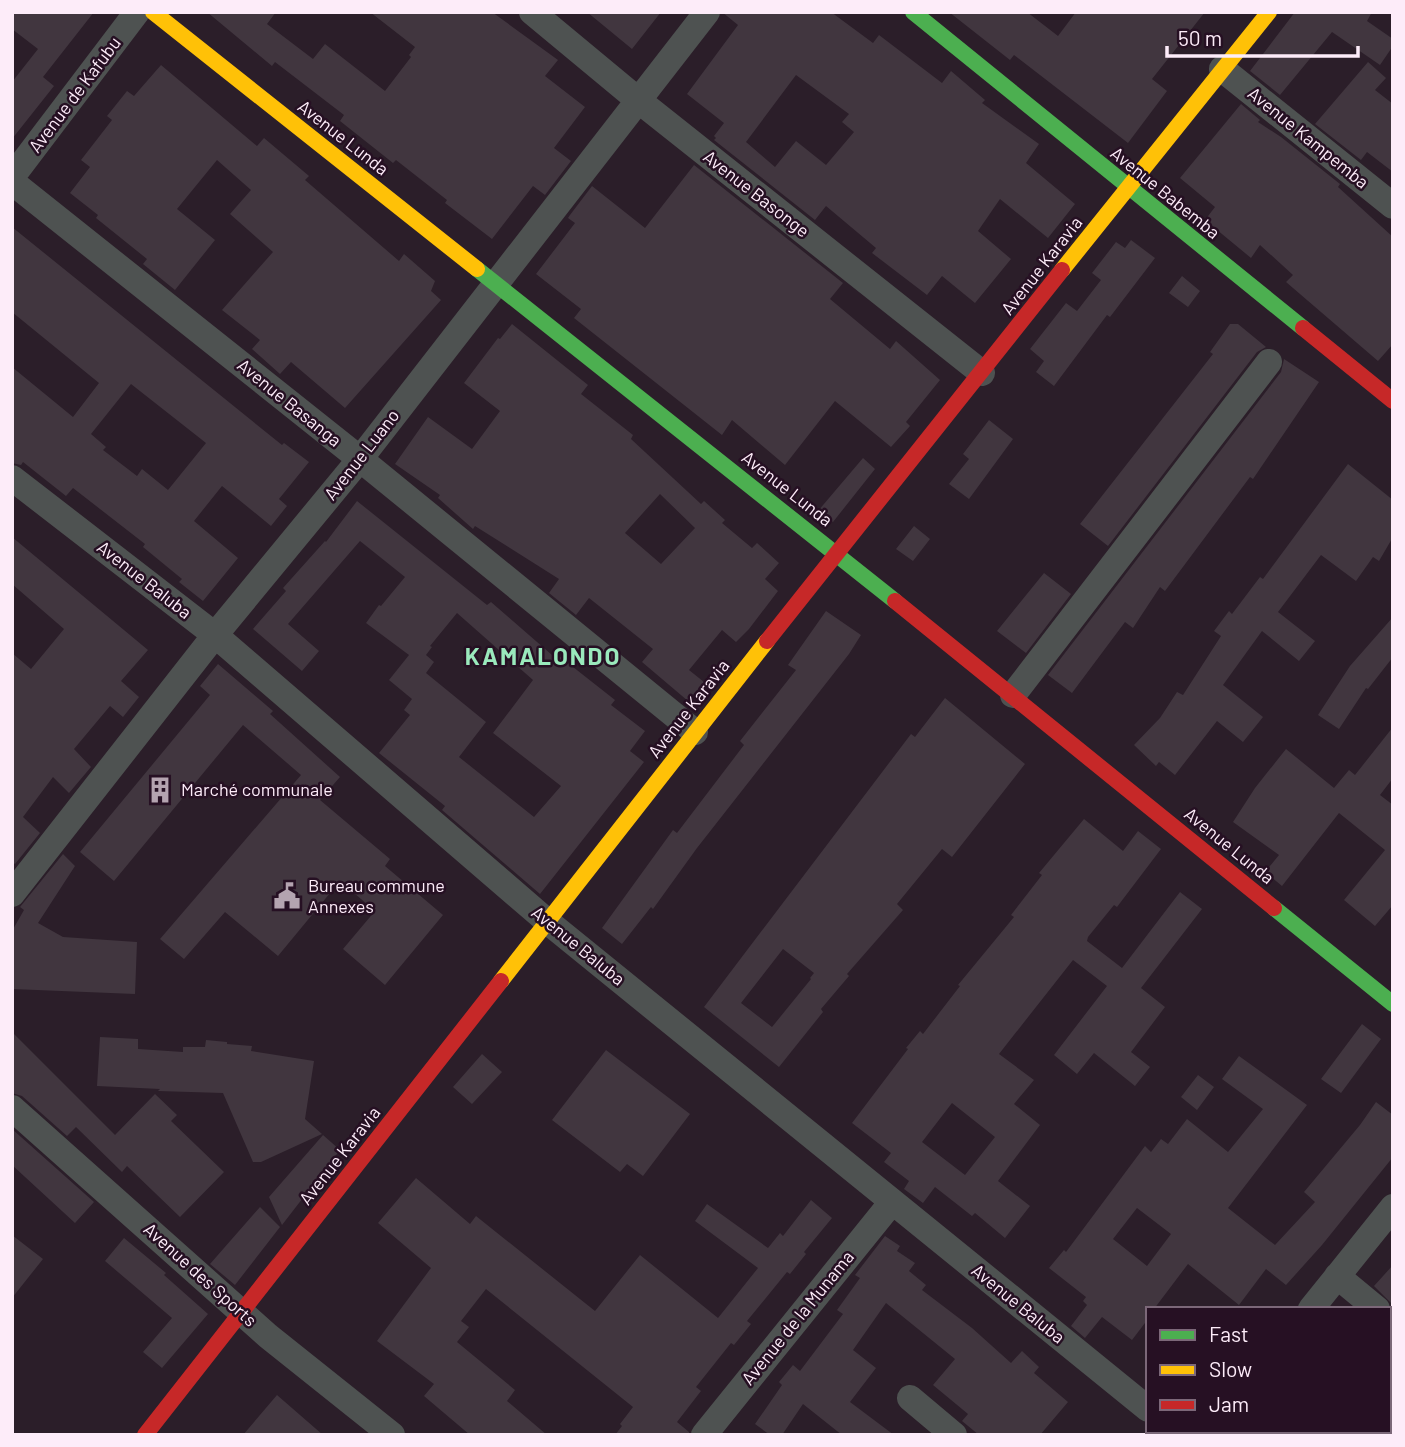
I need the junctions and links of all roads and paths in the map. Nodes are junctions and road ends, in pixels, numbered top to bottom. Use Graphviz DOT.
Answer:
graph roads {
  1 [pos="137,12"];
  2 [pos="153,12"];
  3 [pos="532,12"];
  4 [pos="706,12"];
  5 [pos="913,12"];
  6 [pos="1269,12"];
  7 [pos="1222,69"];
  8 [pos="638,100"];
  9 [pos="12,180"];
  10 [pos="1128,188"];
  11 [pos="1393,206"];
  12 [pos="495,283"];
  13 [pos="1269,362"];
  14 [pos="982,373"];
  15 [pos="1393,401"];
  16 [pos="360,459"];
  17 [pos="12,478"];
  18 [pos="836,553"];
  19 [pos="215,635"];
  20 [pos="1013,695"];
  21 [pos="695,732"];
  22 [pos="12,894"];
  23 [pos="548,922"];
  24 [pos="1393,1004"];
  25 [pos="12,1108"];
  26 [pos="892,1202"];
  27 [pos="1393,1207"];
  28 [pos="1337,1276"];
  29 [pos="1313,1307"];
  30 [pos="1375,1307"];
  31 [pos="243,1313"];
  32 [pos="910,1398"];
  33 [pos="1146,1407"];
  34 [pos="145,1435"];
  35 [pos="393,1435"];
  36 [pos="704,1435"];
  37 [pos="954,1435"];
  1 -- 9 [label="street, Avenue de Kafubu"];
  2 -- 12 [label="street, Avenue Lunda"];
  3 -- 8 [label="street, Avenue Basonge"];
  4 -- 8 [label="street, Avenue Luano"];
  5 -- 10 [label="street, Avenue Babemba"];
  6 -- 7 [label="street, Avenue Karavia"];
  7 -- 10 [label="street, Avenue Karavia"];
  7 -- 11 [label="street, Avenue Kampemba"];
  8 -- 12 [label="street, Avenue Luano"];
  8 -- 14 [label="street, Avenue Basonge"];
  9 -- 16 [label="street, Avenue Basanga"];
  10 -- 14 [label="street, Avenue Karavia"];
  10 -- 15 [label="street, Avenue Babemba"];
  12 -- 16 [label="street, Avenue Luano"];
  12 -- 18 [label="street, Avenue Lunda"];
  13 -- 20 [label="street"];
  14 -- 18 [label="street, Avenue Karavia"];
  16 -- 19 [label="street, Avenue Luano"];
  16 -- 21 [label="street, Avenue Basanga"];
  17 -- 19 [label="street, Avenue Baluba"];
  18 -- 20 [label="street, Avenue Lunda"];
  18 -- 21 [label="street, Avenue Karavia"];
  19 -- 22 [label="street, Avenue Luano"];
  19 -- 23 [label="street, Avenue Baluba"];
  20 -- 24 [label="street, Avenue Lunda"];
  21 -- 23 [label="street, Avenue Karavia"];
  23 -- 26 [label="street, Avenue Baluba"];
  23 -- 31 [label="street, Avenue Karavia"];
  25 -- 31 [label="street, Avenue des Sports"];
  26 -- 33 [label="street, Avenue Baluba"];
  26 -- 36 [label="street, Avenue de la Munama"];
  27 -- 28 [label="street"];
  28 -- 29 [label="street"];
  28 -- 30 [label="street"];
  31 -- 34 [label="street, Avenue Karavia"];
  31 -- 35 [label="street, Avenue des Sports"];
  32 -- 37 [label="street"];
}
